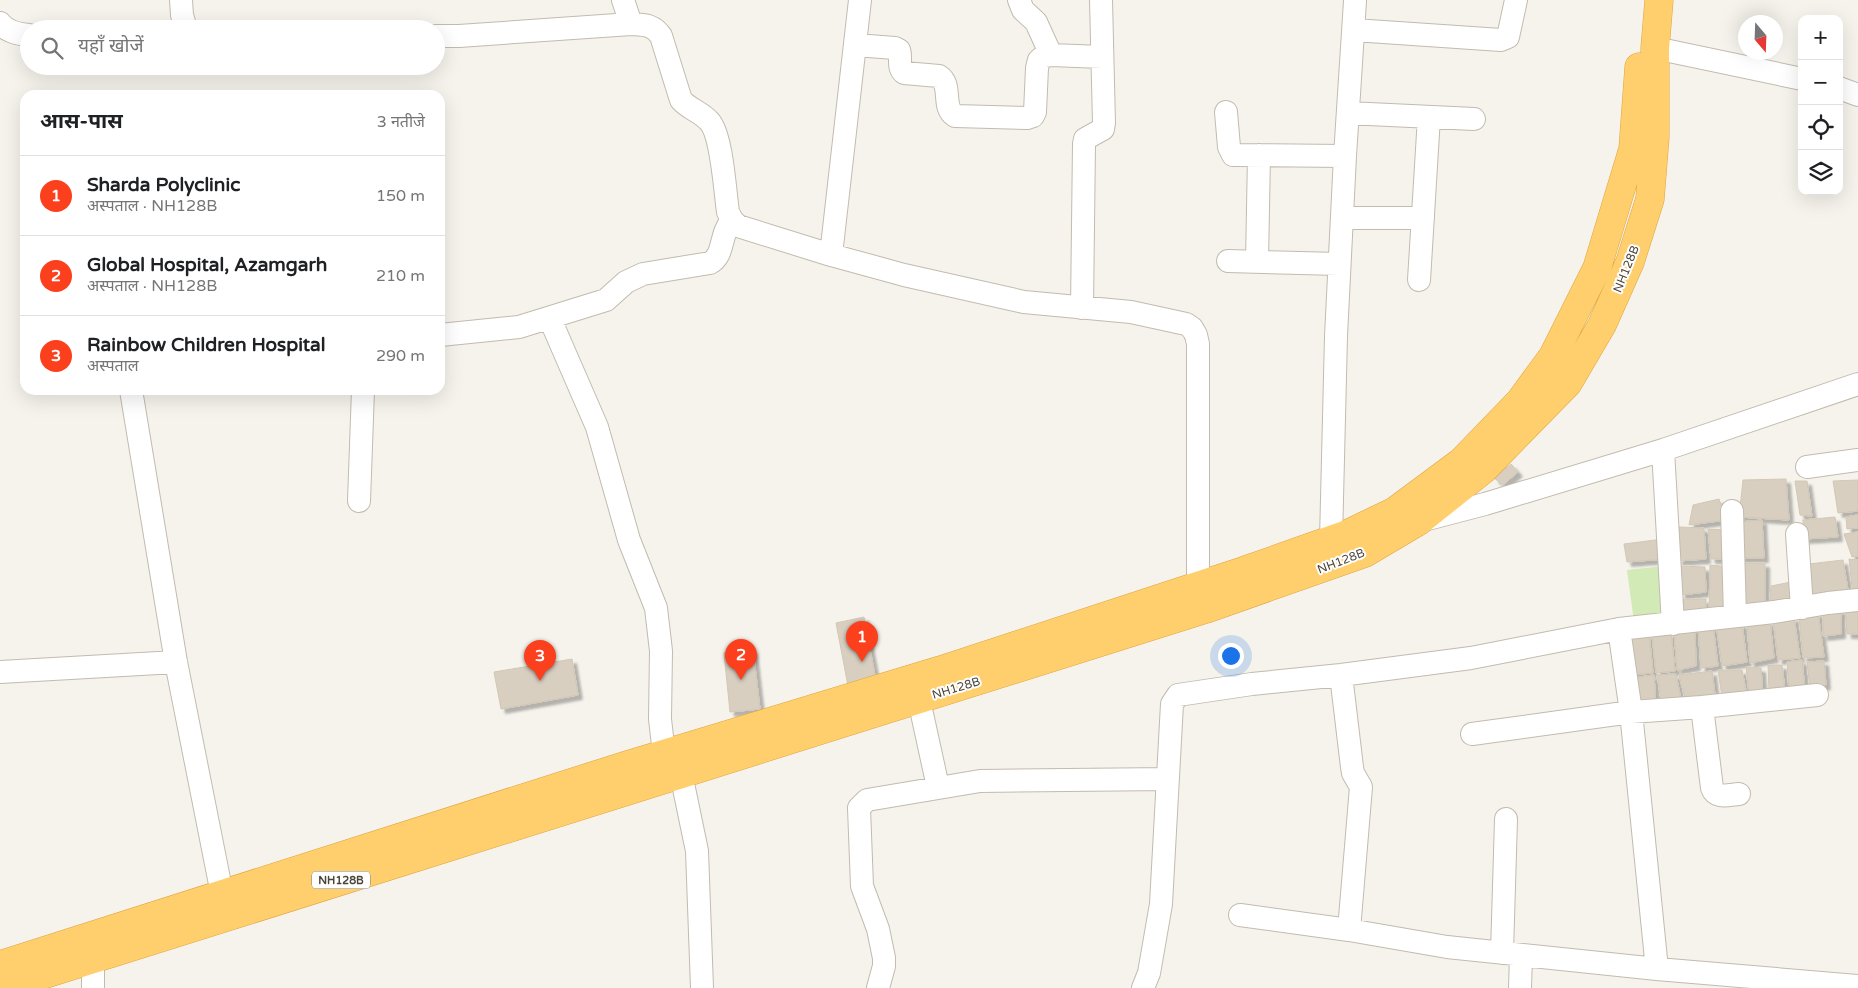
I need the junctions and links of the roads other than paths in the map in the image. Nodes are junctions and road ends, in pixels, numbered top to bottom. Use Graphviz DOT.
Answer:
graph roads {
  1 [pos="181,0"];
  2 [pos="623,0"];
  3 [pos="860,0"];
  4 [pos="1019,0"];
  5 [pos="1101,0"];
  6 [pos="1516,0"];
  7 [pos="1643,0"];
  8 [pos="1659,0"];
  9 [pos="1355,1"];
  10 [pos="183,20"];
  11 [pos="0,23"];
  12 [pos="631,24"];
  13 [pos="1354,30"];
  14 [pos="20,34"];
  15 [pos="445,36"];
  16 [pos="855,45"];
  17 [pos="1655,48"];
  18 [pos="1051,55"];
  19 [pos="1102,57"];
  20 [pos="1798,78"];
  21 [pos="1843,89"];
  22 [pos="1858,95"];
  23 [pos="1226,112"];
  24 [pos="1348,113"];
  25 [pos="1429,117"];
  26 [pos="1474,119"];
  27 [pos="1259,155"];
  28 [pos="1345,156"];
  29 [pos="1342,218"];
  30 [pos="1423,218"];
  31 [pos="732,220"];
  32 [pos="831,255"];
  33 [pos="1228,261"];
  34 [pos="1257,262"];
  35 [pos="1339,264"];
  36 [pos="1419,280"];
  37 [pos="1082,308"];
  38 [pos="550,319"];
  39 [pos="445,335"];
  40 [pos="1858,384"];
  41 [pos="132,395"];
  42 [pos="363,395"];
  43 [pos="1663,450"];
  44 [pos="1858,460"];
  45 [pos="1807,467"];
  46 [pos="359,501"];
  47 [pos="1732,511"];
  48 [pos="1407,516"];
  49 [pos="1797,534"];
  50 [pos="1330,540"];
  51 [pos="1198,586"];
  52 [pos="1858,600"];
  53 [pos="1802,608"];
  54 [pos="1735,616"];
  55 [pos="1673,624"];
  56 [pos="1619,629"];
  57 [pos="176,662"];
  58 [pos="0,672"];
  59 [pos="1341,676"];
  60 [pos="1818,695"];
  61 [pos="919,700"];
  62 [pos="1702,706"];
  63 [pos="1631,712"];
  64 [pos="1472,734"];
  65 [pos="673,764"];
  66 [pos="1168,779"];
  67 [pos="938,787"];
  68 [pos="1739,794"];
  69 [pos="1506,819"];
  70 [pos="222,894"];
  71 [pos="1240,915"];
  72 [pos="1349,930"];
  73 [pos="1511,955"];
  74 [pos="93,958"];
  75 [pos="0,965"];
  76 [pos="1657,969"];
  77 [pos="1784,984"];
  78 [pos="1858,986"];
  79 [pos="1,988"];
  80 [pos="93,988"];
  81 [pos="702,988"];
  82 [pos="878,988"];
  83 [pos="1144,988"];
  84 [pos="1520,988"];
  1 -- 10 [label="street"];
  2 -- 12 [label="street"];
  3 -- 16 [label="street"];
  4 -- 18 [label="street"];
  5 -- 19 [label="street"];
  6 -- 13 [label="street"];
  7 -- 48 [label="highway"];
  8 -- 17 [label="highway, NH128B"];
  9 -- 13 [label="street"];
  11 -- 14 [label="street"];
  12 -- 15 [label="street"];
  12 -- 31 [label="street"];
  13 -- 24 [label="street"];
  16 -- 18 [label="street"];
  16 -- 32 [label="street"];
  17 -- 20 [label="street"];
  17 -- 48 [label="highway, NH128B"];
  18 -- 19 [label="street"];
  19 -- 37 [label="street"];
  21 -- 22 [label="street"];
  23 -- 27 [label="street"];
  24 -- 25 [label="street"];
  24 -- 28 [label="street"];
  25 -- 26 [label="street"];
  25 -- 30 [label="street"];
  27 -- 28 [label="street"];
  27 -- 34 [label="street"];
  28 -- 29 [label="street"];
  29 -- 30 [label="street"];
  29 -- 35 [label="street"];
  30 -- 36 [label="street"];
  31 -- 32 [label="street"];
  31 -- 38 [label="street"];
  32 -- 37 [label="street"];
  33 -- 34 [label="street"];
  34 -- 35 [label="street"];
  35 -- 50 [label="street"];
  37 -- 51 [label="street"];
  38 -- 39 [label="street"];
  38 -- 65 [label="street"];
  40 -- 43 [label="street"];
  41 -- 57 [label="street"];
  42 -- 46 [label="street"];
  43 -- 48 [label="street"];
  43 -- 55 [label="street"];
  44 -- 45 [label="street"];
  47 -- 54 [label="street"];
  48 -- 50 [label="highway"];
  48 -- 61 [label="highway, NH128B"];
  49 -- 53 [label="street"];
  50 -- 51 [label="highway"];
  51 -- 65 [label="highway"];
  52 -- 53 [label="street"];
  53 -- 54 [label="street"];
  54 -- 55 [label="street"];
  55 -- 56 [label="street"];
  56 -- 59 [label="street"];
  56 -- 63 [label="street"];
  57 -- 58 [label="street"];
  57 -- 70 [label="street"];
  59 -- 66 [label="street"];
  59 -- 72 [label="street"];
  60 -- 62 [label="street"];
  61 -- 65 [label="highway, NH128B"];
  61 -- 67 [label="street"];
  62 -- 63 [label="street"];
  62 -- 68 [label="street"];
  63 -- 64 [label="street"];
  63 -- 76 [label="street"];
  65 -- 70 [label="highway"];
  65 -- 74 [label="highway, NH128B"];
  65 -- 81 [label="street"];
  66 -- 67 [label="street"];
  66 -- 83 [label="street"];
  67 -- 82 [label="street"];
  69 -- 73 [label="street"];
  70 -- 75 [label="highway"];
  71 -- 72 [label="street"];
  72 -- 73 [label="street"];
  73 -- 76 [label="street"];
  73 -- 84 [label="street"];
  74 -- 79 [label="highway, NH128B"];
  74 -- 80 [label="street"];
  76 -- 77 [label="street"];
  77 -- 78 [label="street"];
}
